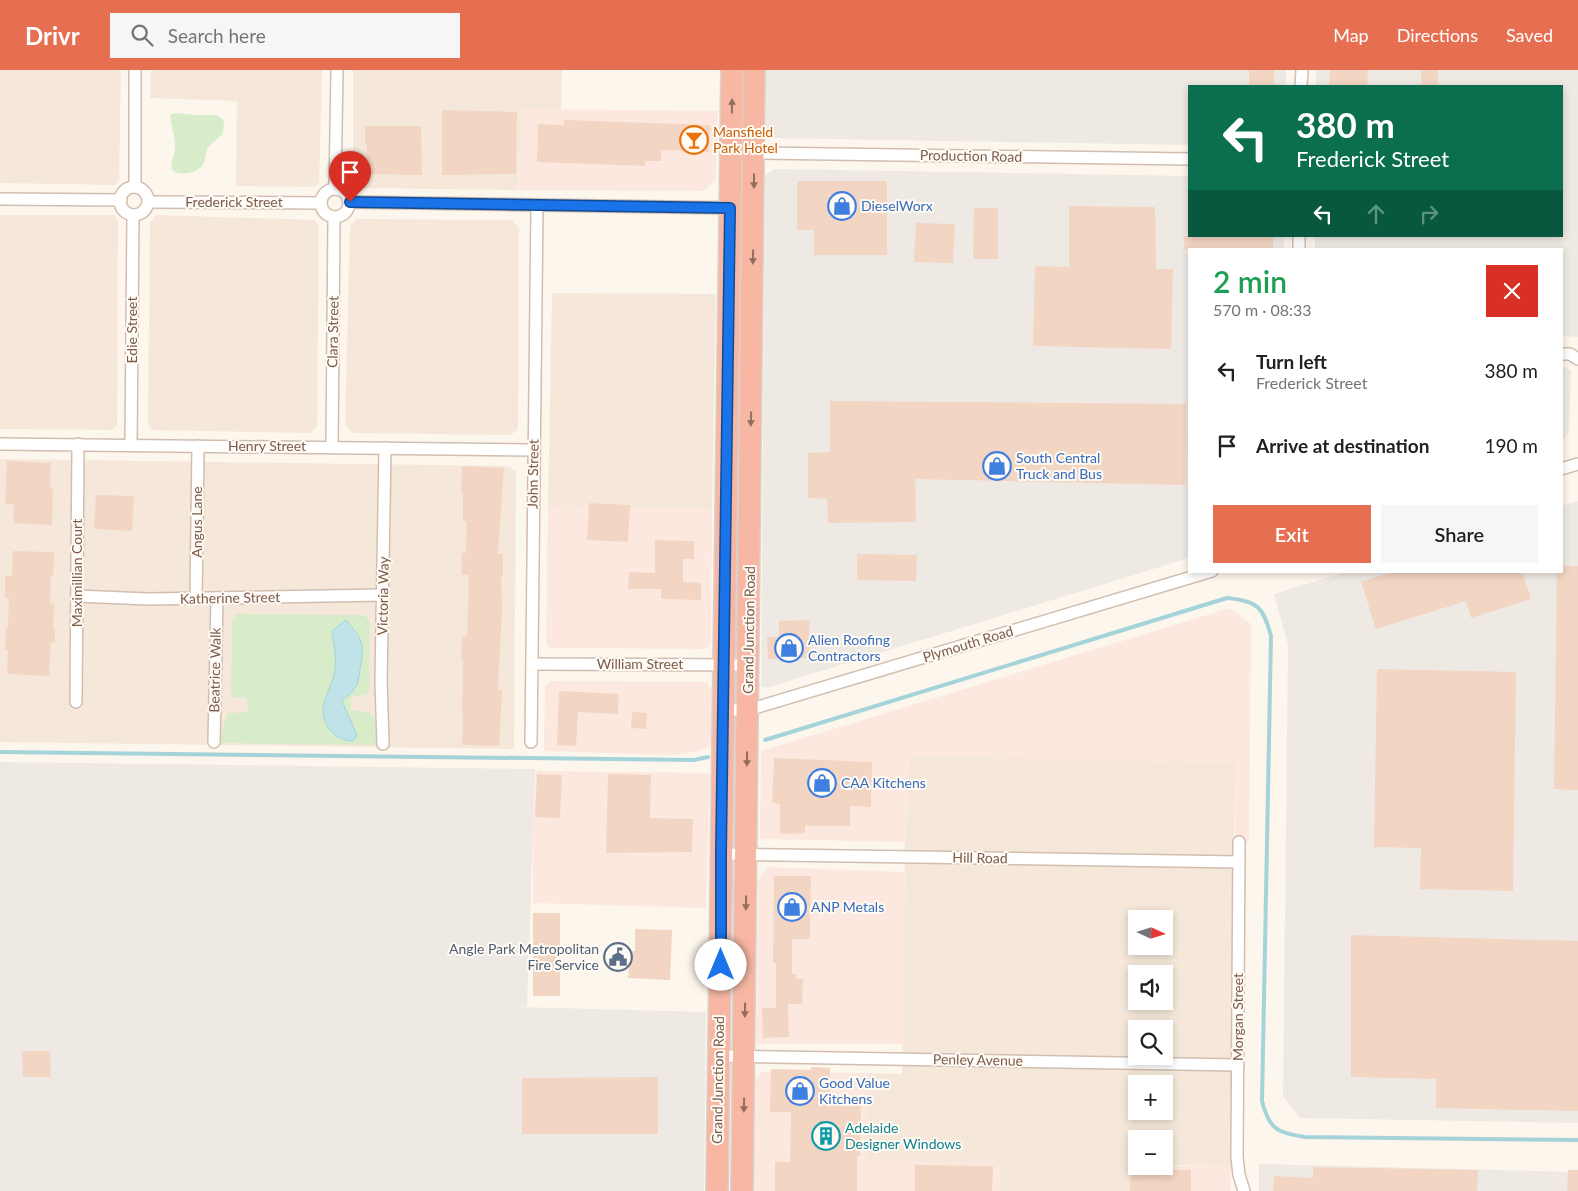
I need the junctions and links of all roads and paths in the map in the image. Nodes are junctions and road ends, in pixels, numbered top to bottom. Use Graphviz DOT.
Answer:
graph roads {
  1 [pos="135,70"];
  2 [pos="337,70"];
  3 [pos="732,70"];
  4 [pos="754,70"];
  5 [pos="1302,70"];
  6 [pos="1301,85"];
  7 [pos="754,153"];
  8 [pos="1188,159"];
  9 [pos="134,187"];
  10 [pos="335,189"];
  11 [pos="0,199"];
  12 [pos="121,200"];
  13 [pos="148,202"];
  14 [pos="350,202"];
  15 [pos="321,203"];
  16 [pos="537,206"];
  17 [pos="730,208"];
  18 [pos="754,208"];
  19 [pos="133,215"];
  20 [pos="334,218"];
  21 [pos="1563,354"];
  22 [pos="1578,359"];
  23 [pos="0,444"];
  24 [pos="78,444"];
  25 [pos="131,445"];
  26 [pos="198,446"];
  27 [pos="332,446"];
  28 [pos="385,448"];
  29 [pos="534,450"];
  30 [pos="1578,464"];
  31 [pos="1563,468"];
  32 [pos="726,515"];
  33 [pos="750,515"];
  34 [pos="1205,573"];
  35 [pos="383,595"];
  36 [pos="77,596"];
  37 [pos="196,598"];
  38 [pos="217,598"];
  39 [pos="532,664"];
  40 [pos="724,664"];
  41 [pos="748,665"];
  42 [pos="76,702"];
  43 [pos="724,710"];
  44 [pos="748,710"];
  45 [pos="214,742"];
  46 [pos="531,742"];
  47 [pos="383,744"];
  48 [pos="1239,842"];
  49 [pos="721,854"];
  50 [pos="746,854"];
  51 [pos="1239,862"];
  52 [pos="718,1056"];
  53 [pos="744,1056"];
  54 [pos="1238,1065"];
  55 [pos="717,1191"];
  56 [pos="742,1191"];
  57 [pos="1244,1191"];
  1 -- 9 [label="street"];
  2 -- 10 [label="street"];
  17 -- 3 [label="highway, Grand Junction Road, one-way"];
  4 -- 7 [label="highway, Grand Junction Road"];
  5 -- 6 [label="street"];
  7 -- 8 [label="street, Production Road"];
  7 -- 18 [label="highway, Grand Junction Road, one-way"];
  9 -- 12 [label="street"];
  9 -- 13 [label="street"];
  10 -- 14 [label="street"];
  10 -- 15 [label="street"];
  11 -- 12 [label="street"];
  12 -- 19 [label="street"];
  13 -- 15 [label="street, Frederick Street"];
  13 -- 19 [label="street"];
  14 -- 16 [label="street"];
  14 -- 20 [label="street"];
  15 -- 20 [label="street"];
  16 -- 17 [label="street"];
  16 -- 29 [label="street, John Street"];
  17 -- 18 [label="street"];
  17 -- 32 [label="highway, Grand Junction Road"];
  18 -- 33 [label="highway, Grand Junction Road, one-way"];
  19 -- 25 [label="street, Edie Street"];
  20 -- 27 [label="street, Clara Street"];
  21 -- 22 [label="street"];
  23 -- 24 [label="street, Henry Street"];
  24 -- 25 [label="street, Henry Street"];
  24 -- 36 [label="street, Maximillian Court"];
  25 -- 26 [label="street, Henry Street"];
  26 -- 27 [label="street, Henry Street"];
  26 -- 37 [label="street, Angus Lane"];
  27 -- 28 [label="street, Henry Street"];
  28 -- 29 [label="street, Henry Street"];
  28 -- 35 [label="street, Victoria Way"];
  29 -- 39 [label="street, John Street"];
  30 -- 31 [label="street"];
  32 -- 33 [label="highway"];
  32 -- 40 [label="highway, Grand Junction Road"];
  33 -- 41 [label="highway, Grand Junction Road"];
  34 -- 44 [label="street, Plymouth Road"];
  35 -- 38 [label="street, Katherine Street"];
  35 -- 47 [label="street, Victoria Way"];
  36 -- 37 [label="street, Katherine Street"];
  36 -- 42 [label="street, Maximillian Court"];
  37 -- 38 [label="street, Katherine Street"];
  38 -- 45 [label="street, Beatrice Walk"];
  39 -- 40 [label="street, William Street"];
  39 -- 46 [label="street, John Street"];
  40 -- 41 [label="street, William Street"];
  40 -- 43 [label="highway, Grand Junction Road"];
  41 -- 44 [label="highway, Grand Junction Road"];
  43 -- 44 [label="street, Plymouth Road"];
  43 -- 49 [label="highway, Grand Junction Road"];
  44 -- 50 [label="highway, Grand Junction Road, one-way"];
  48 -- 51 [label="street, Morgan Street"];
  49 -- 50 [label="street, Hill Road"];
  49 -- 52 [label="highway, Grand Junction Road"];
  50 -- 51 [label="street, Hill Road"];
  50 -- 53 [label="highway, Grand Junction Road, one-way"];
  51 -- 54 [label="street, Morgan Street"];
  52 -- 53 [label="street, Penley Avenue"];
  52 -- 55 [label="highway, Grand Junction Road"];
  53 -- 54 [label="street, Penley Avenue"];
  53 -- 56 [label="highway, Grand Junction Road, one-way"];
  54 -- 57 [label="street, Morgan Street"];
}
